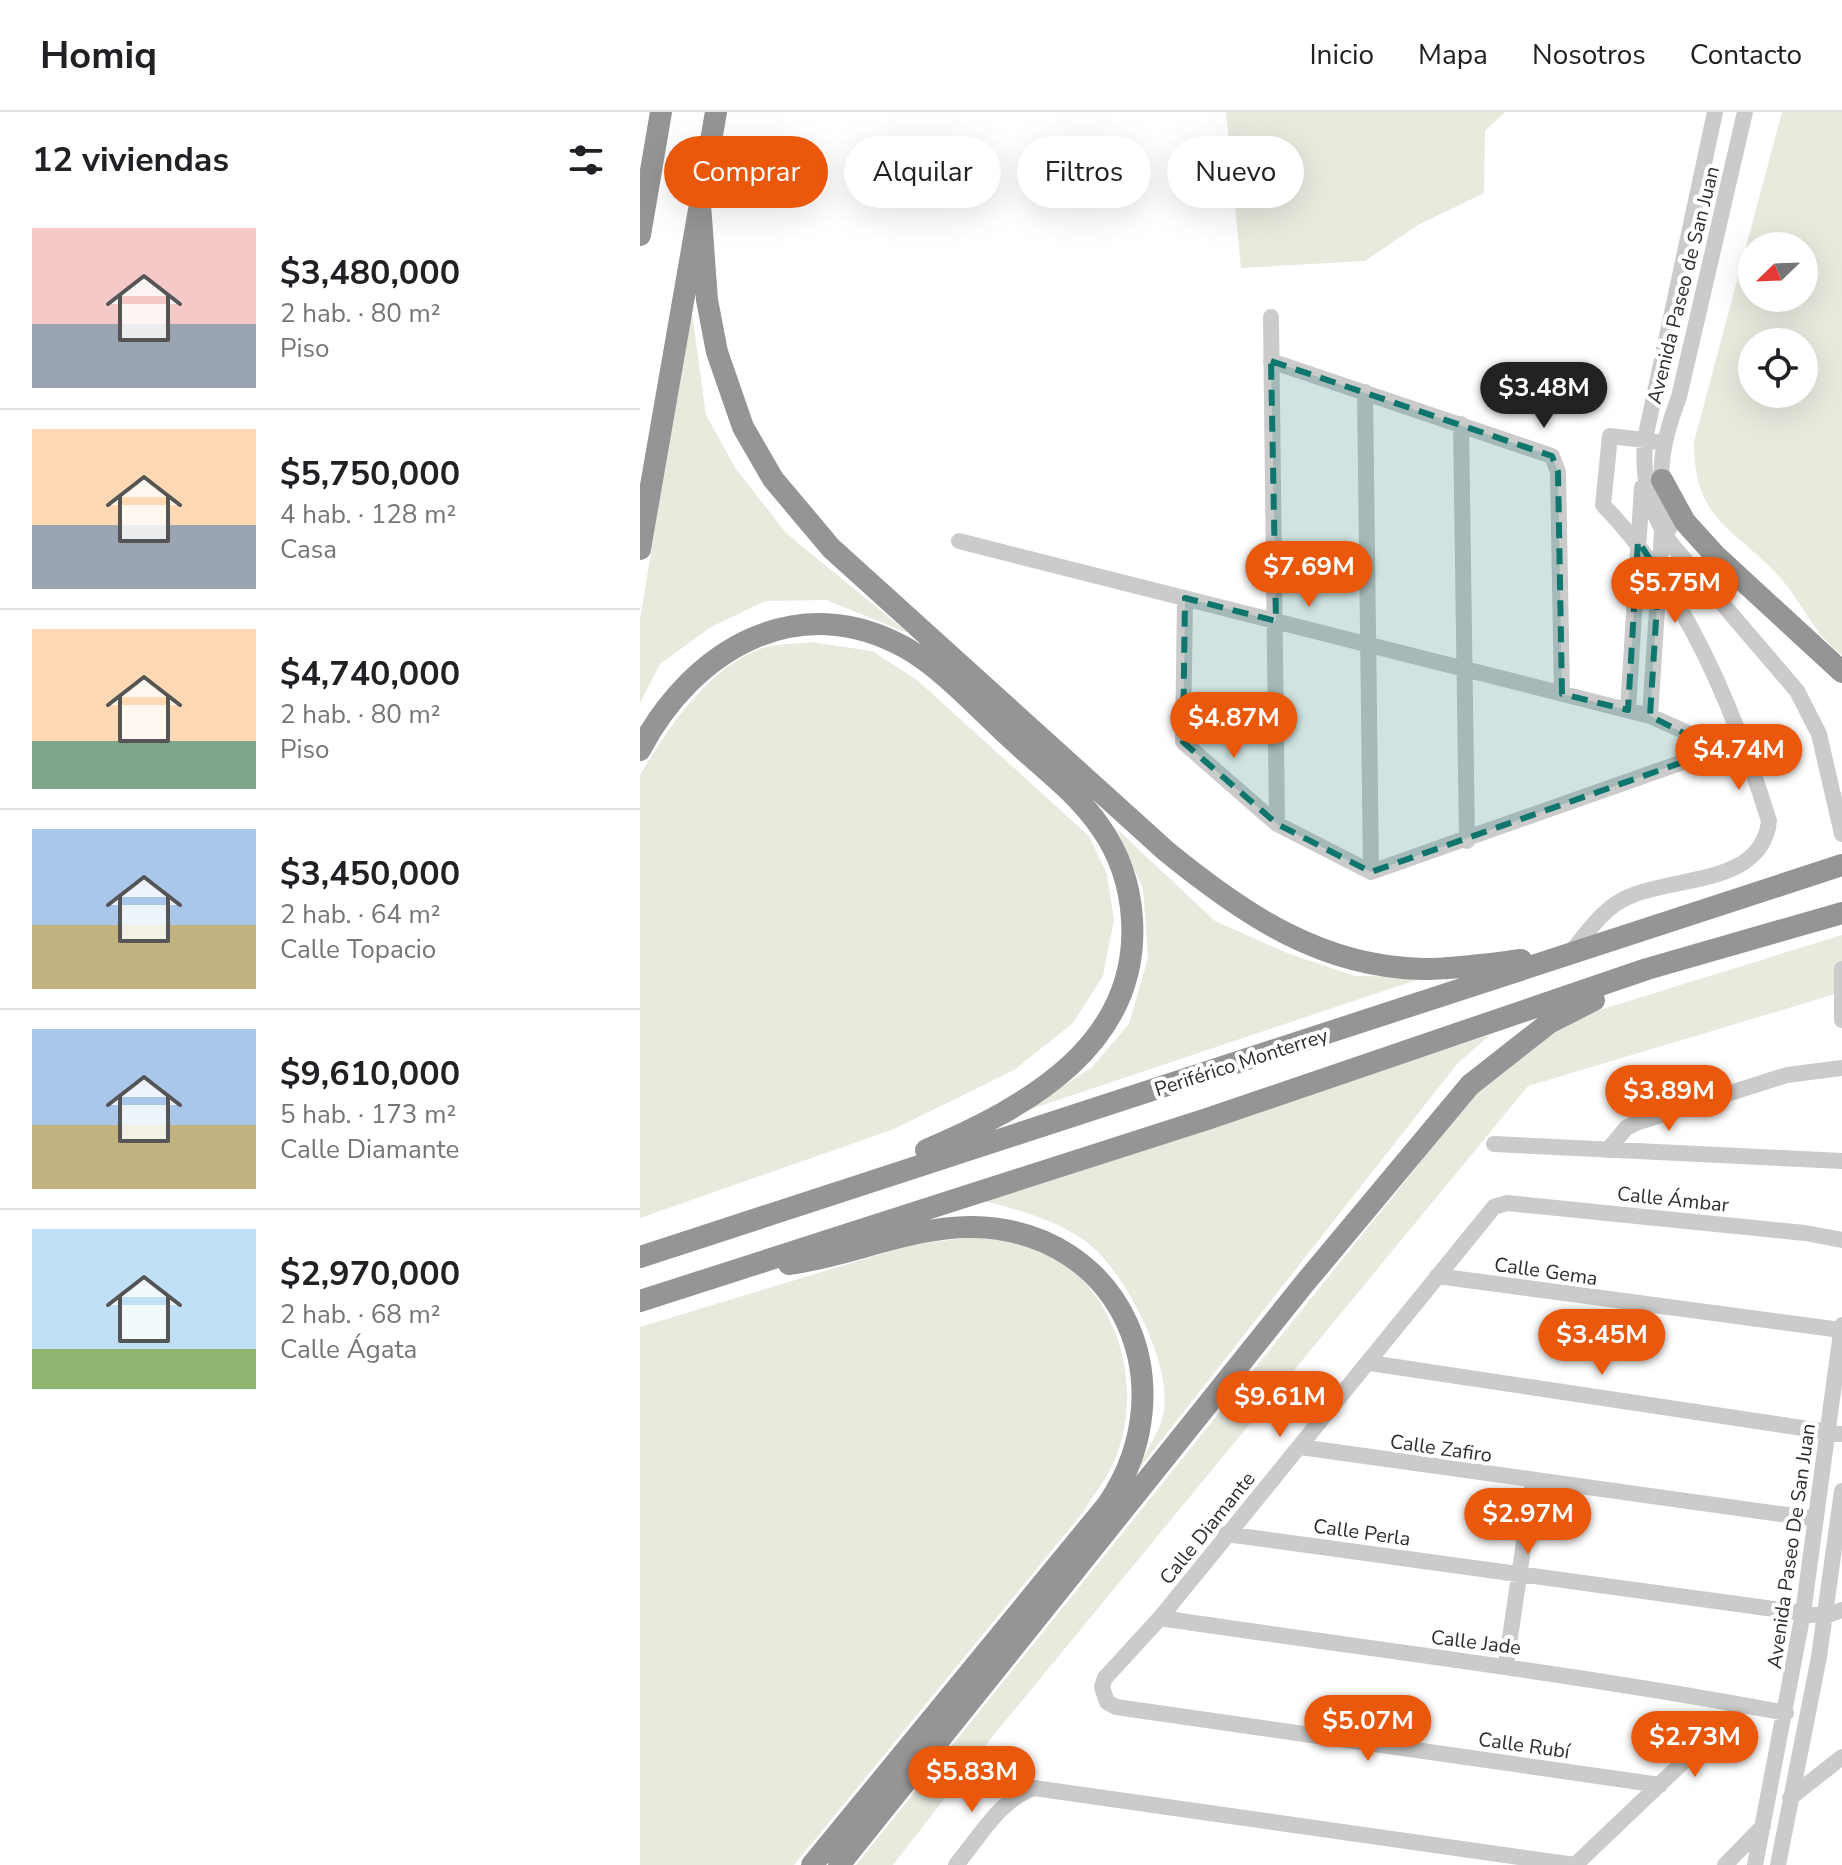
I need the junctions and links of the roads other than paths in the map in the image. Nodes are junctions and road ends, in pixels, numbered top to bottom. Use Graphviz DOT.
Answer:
graph roads {
  1 [pos="661,112"];
  2 [pos="716,112"];
  3 [pos="1715,112"];
  4 [pos="1745,112"];
  5 [pos="712,136"];
  6 [pos="699,208"];
  7 [pos="700,208"];
  8 [pos="1693,212"];
  9 [pos="1722,219"];
  10 [pos="640,235"];
  11 [pos="1271,317"];
  12 [pos="1271,361"];
  13 [pos="1365,392"];
  14 [pos="1461,424"];
  15 [pos="1654,440"];
  16 [pos="1643,465"];
  17 [pos="1662,480"];
  18 [pos="1662,532"];
  19 [pos="959,541"];
  20 [pos="1638,541"];
  21 [pos="1673,546"];
  22 [pos="640,549"];
  23 [pos="1659,573"];
  24 [pos="1185,598"];
  25 [pos="1276,621"];
  26 [pos="1370,645"];
  27 [pos="1467,670"];
  28 [pos="1842,672"];
  29 [pos="1562,694"];
  30 [pos="1628,710"];
  31 [pos="1650,716"];
  32 [pos="640,750"];
  33 [pos="1277,824"];
  34 [pos="1842,834"];
  35 [pos="1467,841"];
  36 [pos="1842,865"];
  37 [pos="1371,872"];
  38 [pos="1842,913"];
  39 [pos="1567,954"];
  40 [pos="1647,969"];
  41 [pos="1842,969"];
  42 [pos="1842,1020"];
  43 [pos="1842,1068"];
  44 [pos="1494,1144"];
  45 [pos="1608,1150"];
  46 [pos="1842,1161"];
  47 [pos="848,1188"];
  48 [pos="1500,1203"];
  49 [pos="1842,1240"];
  50 [pos="640,1257"];
  51 [pos="744,1268"];
  52 [pos="1437,1276"];
  53 [pos="640,1301"];
  54 [pos="1842,1328"];
  55 [pos="1370,1363"];
  56 [pos="1835,1432"];
  57 [pos="1300,1447"];
  58 [pos="1533,1481"];
  59 [pos="1842,1491"];
  60 [pos="1816,1519"];
  61 [pos="1226,1534"];
  62 [pos="1839,1535"];
  63 [pos="1519,1574"];
  64 [pos="1842,1610"];
  65 [pos="1803,1613"];
  66 [pos="1825,1616"];
  67 [pos="1160,1618"];
  68 [pos="1506,1665"];
  69 [pos="1102,1695"];
  70 [pos="1743,1705"];
  71 [pos="1786,1713"];
  72 [pos="1842,1757"];
  73 [pos="1660,1785"];
  74 [pos="1791,1797"];
  75 [pos="1763,1827"];
  76 [pos="812,1865"];
  77 [pos="839,1865"];
  78 [pos="956,1865"];
  79 [pos="1575,1865"];
  80 [pos="1725,1865"];
  81 [pos="1755,1865"];
  82 [pos="1778,1865"];
  1 -- 10 [label="highway"];
  2 -- 5 [label="highway"];
  3 -- 8 [label="street, Avenida Paseo de San Juan"];
  4 -- 9 [label="street, Avenida Paseo de San Juan"];
  6 -- 22 [label="highway"];
  7 -- 39 [label="highway"];
  8 -- 9 [label="street"];
  8 -- 15 [label="street, Avenida Paseo de San Juan"];
  9 -- 15 [label="street, Avenida Paseo de San Juan"];
  11 -- 12 [label="street"];
  12 -- 13 [label="street"];
  12 -- 25 [label="street"];
  13 -- 14 [label="street"];
  13 -- 26 [label="street"];
  14 -- 27 [label="street"];
  14 -- 29 [label="street"];
  15 -- 16 [label="street, Avenida Paseo de San Juan"];
  15 -- 17 [label="street, Avenida Paseo de San Juan"];
  15 -- 20 [label="street"];
  16 -- 18 [label="street, Avenida Paseo de San Juan"];
  16 -- 20 [label="street"];
  17 -- 21 [label="street, Avenida Paseo de San Juan"];
  17 -- 28 [label="highway"];
  18 -- 21 [label="street, Avenida Paseo de San Juan"];
  18 -- 23 [label="street"];
  19 -- 24 [label="street"];
  20 -- 23 [label="street"];
  20 -- 30 [label="street"];
  21 -- 34 [label="street"];
  23 -- 31 [label="street"];
  23 -- 39 [label="street"];
  24 -- 25 [label="street"];
  24 -- 33 [label="street"];
  25 -- 26 [label="street"];
  25 -- 33 [label="street"];
  26 -- 27 [label="street"];
  26 -- 37 [label="street"];
  27 -- 29 [label="street"];
  27 -- 35 [label="street"];
  29 -- 30 [label="street"];
  30 -- 31 [label="street"];
  31 -- 35 [label="street"];
  32 -- 47 [label="highway"];
  33 -- 37 [label="street"];
  35 -- 37 [label="street"];
  36 -- 39 [label="highway, Periférico Monterrey"];
  38 -- 40 [label="highway, Periférico Monterrey"];
  39 -- 47 [label="highway, Periférico Monterrey"];
  40 -- 51 [label="highway, Periférico Monterrey"];
  40 -- 77 [label="highway"];
  41 -- 42 [label="street"];
  43 -- 45 [label="street"];
  44 -- 45 [label="street"];
  45 -- 46 [label="street"];
  47 -- 50 [label="highway, Periférico Monterrey"];
  48 -- 49 [label="street, Calle Ámbar"];
  48 -- 52 [label="street, Calle Diamante"];
  51 -- 53 [label="highway, Periférico Monterrey"];
  51 -- 76 [label="highway"];
  52 -- 54 [label="street, Calle Gema"];
  52 -- 55 [label="street, Calle Diamante"];
  54 -- 56 [label="street, Avenida Paseo De San Juan"];
  55 -- 56 [label="street"];
  55 -- 57 [label="street, Calle Diamante"];
  56 -- 60 [label="street, Avenida Paseo De San Juan"];
  57 -- 58 [label="street, Calle Zafiro"];
  57 -- 61 [label="street, Calle Diamante"];
  58 -- 60 [label="street, Calle Zafiro"];
  58 -- 63 [label="street"];
  59 -- 62 [label="street"];
  60 -- 65 [label="street, Avenida Paseo De San Juan"];
  61 -- 63 [label="street, Calle Perla"];
  61 -- 67 [label="street, Calle Diamante"];
  62 -- 66 [label="street"];
  63 -- 65 [label="street, Calle Perla"];
  63 -- 68 [label="street"];
  64 -- 66 [label="street"];
  65 -- 66 [label="street, Calle Perla"];
  65 -- 71 [label="street, Avenida Paseo De San Juan"];
  66 -- 74 [label="street"];
  67 -- 68 [label="street, Calle Jade"];
  67 -- 69 [label="street, Calle Diamante"];
  68 -- 70 [label="street, Calle Jade"];
  69 -- 73 [label="street, Calle Rubí"];
  70 -- 71 [label="street, Calle Jade"];
  70 -- 73 [label="street"];
  71 -- 75 [label="street, Avenida Paseo De San Juan"];
  72 -- 74 [label="street"];
  73 -- 79 [label="street"];
  74 -- 75 [label="street"];
  74 -- 82 [label="street"];
  75 -- 80 [label="street"];
  75 -- 81 [label="street, Avenida Paseo De San Juan"];
  78 -- 79 [label="street"];
}
